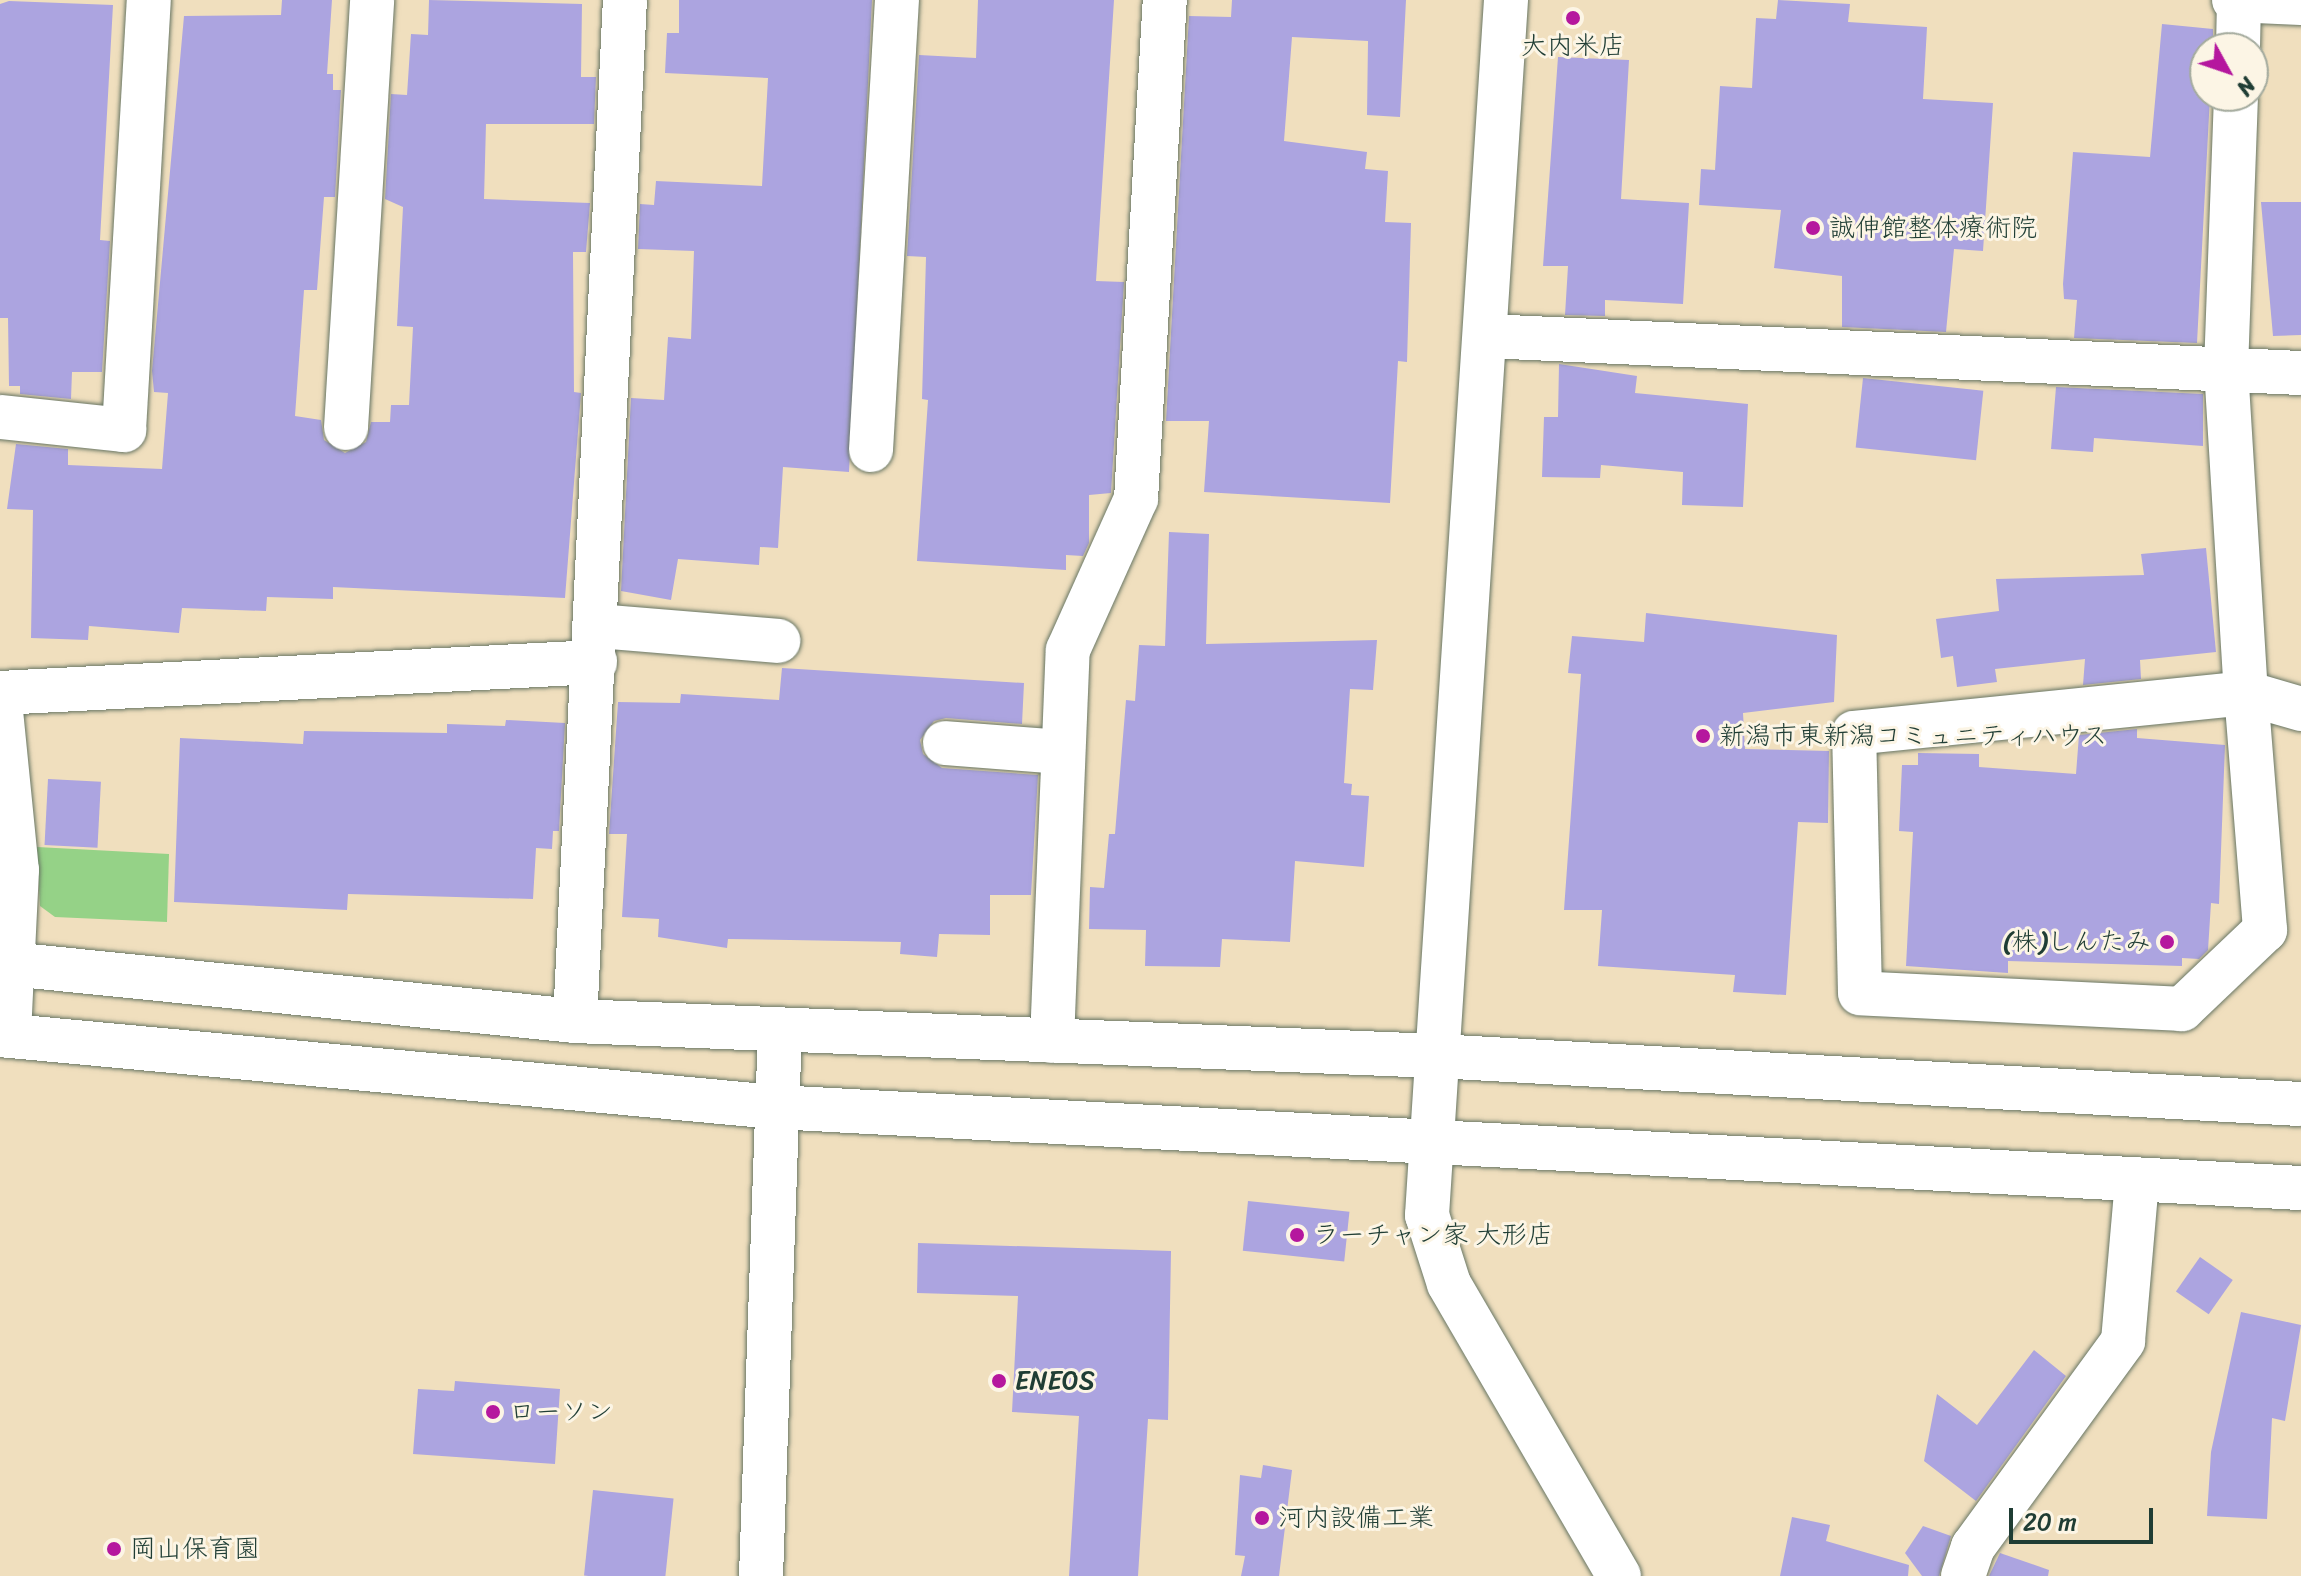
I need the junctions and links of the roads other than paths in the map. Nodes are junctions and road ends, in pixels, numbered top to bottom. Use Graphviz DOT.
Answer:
graph roads {
  1 [pos="149,0"];
  2 [pos="372,0"];
  3 [pos="625,0"];
  4 [pos="897,0"];
  5 [pos="1165,0"];
  6 [pos="1506,0"];
  7 [pos="2238,0"];
  8 [pos="2301,3"];
  9 [pos="2238,32"];
  10 [pos="2235,112"];
  11 [pos="1486,336"];
  12 [pos="2226,368"];
  13 [pos="2301,373"];
  14 [pos="0,417"];
  15 [pos="346,428"];
  16 [pos="871,450"];
  17 [pos="778,641"];
  18 [pos="596,644"];
  19 [pos="0,693"];
  20 [pos="2246,693"];
  21 [pos="0,701"];
  22 [pos="2301,709"];
  23 [pos="945,743"];
  24 [pos="1063,752"];
  25 [pos="6,964"];
  26 [pos="575,1021"];
  27 [pos="780,1030"];
  28 [pos="5,1036"];
  29 [pos="1052,1041"];
  30 [pos="1436,1056"];
  31 [pos="2301,1104"];
  32 [pos="775,1107"];
  33 [pos="1430,1139"];
  34 [pos="2137,1180"];
  35 [pos="2301,1188"];
  36 [pos="761,1576"];
  37 [pos="1619,1576"];
  38 [pos="1963,1576"];
  1 -- 14 [label="street"];
  2 -- 15 [label="street"];
  3 -- 18 [label="street"];
  4 -- 16 [label="street"];
  5 -- 24 [label="street"];
  6 -- 11 [label="street"];
  7 -- 8 [label="street"];
  7 -- 9 [label="street"];
  10 -- 12 [label="street"];
  11 -- 12 [label="street"];
  11 -- 30 [label="street"];
  12 -- 13 [label="street"];
  12 -- 20 [label="street"];
  17 -- 18 [label="street"];
  18 -- 19 [label="street"];
  18 -- 26 [label="street"];
  20 -- 20 [label="street"];
  20 -- 22 [label="street"];
  21 -- 25 [label="street"];
  23 -- 24 [label="street"];
  24 -- 29 [label="street"];
  25 -- 26 [label="street"];
  25 -- 28 [label="street"];
  26 -- 27 [label="street"];
  27 -- 29 [label="street"];
  27 -- 32 [label="street"];
  28 -- 32 [label="street"];
  29 -- 30 [label="street"];
  30 -- 31 [label="street"];
  30 -- 33 [label="street"];
  32 -- 33 [label="street"];
  32 -- 36 [label="street"];
  33 -- 34 [label="street"];
  33 -- 37 [label="street"];
  34 -- 35 [label="street"];
  34 -- 38 [label="street"];
}
